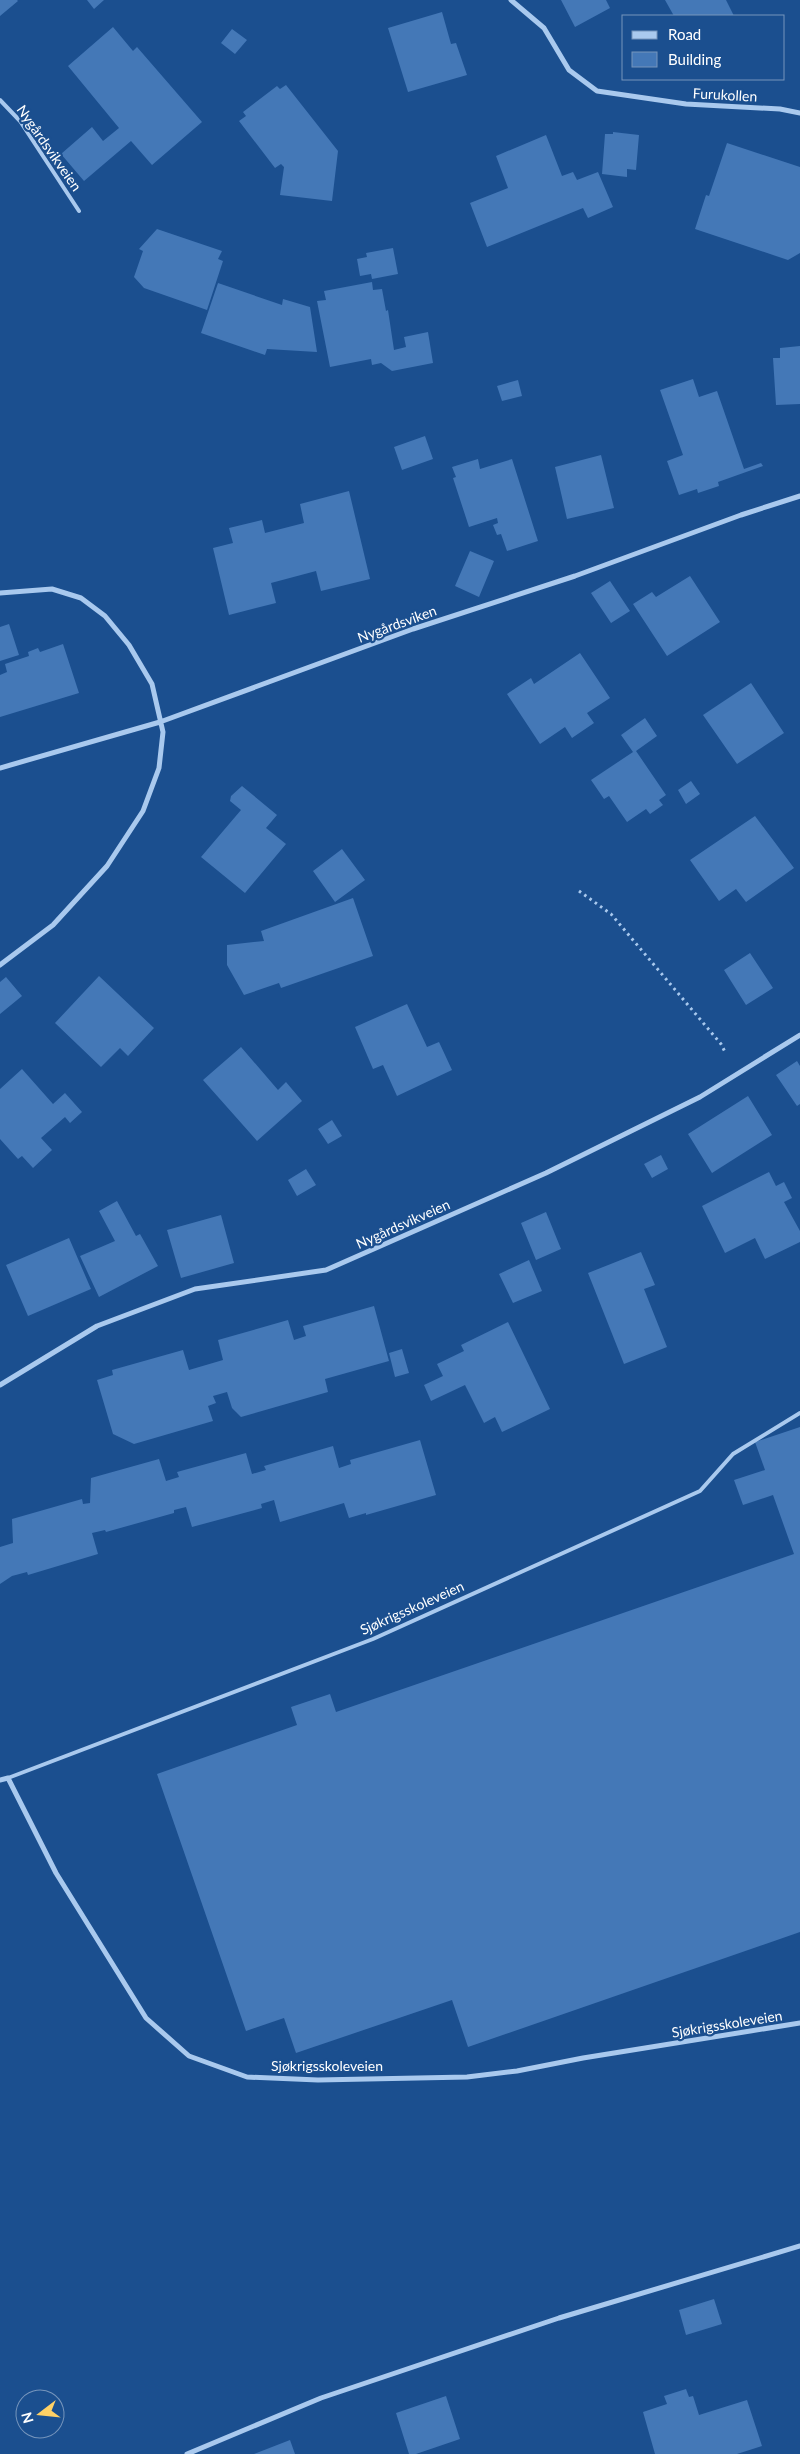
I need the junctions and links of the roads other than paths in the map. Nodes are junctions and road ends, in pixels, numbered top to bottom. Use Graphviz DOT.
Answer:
graph roads {
  1 [pos="511,0"];
  2 [pos="0,100"];
  3 [pos="800,113"];
  4 [pos="79,211"];
  5 [pos="800,496"];
  6 [pos="0,593"];
  7 [pos="160,722"];
  8 [pos="0,768"];
  9 [pos="0,965"];
  10 [pos="800,1035"];
  11 [pos="0,1385"];
  12 [pos="800,1413"];
  13 [pos="8,1778"];
  14 [pos="0,1780"];
  15 [pos="800,2023"];
  16 [pos="800,2246"];
  17 [pos="187,2454"];
  1 -- 3 [label="street, Furukollen"];
  2 -- 4 [label="lane, Nygårdsvikveien"];
  5 -- 7 [label="street, Nygårdsviken"];
  6 -- 7 [label="street"];
  7 -- 8 [label="street, Nygårdsviken"];
  7 -- 9 [label="street"];
  10 -- 11 [label="street, Nygårdsvikveien"];
  12 -- 13 [label="lane, Sjøkrigsskoleveien"];
  13 -- 14 [label="street, Sjøkrigsskoleveien"];
  13 -- 15 [label="street, Sjøkrigsskoleveien"];
  16 -- 17 [label="street"];
}
